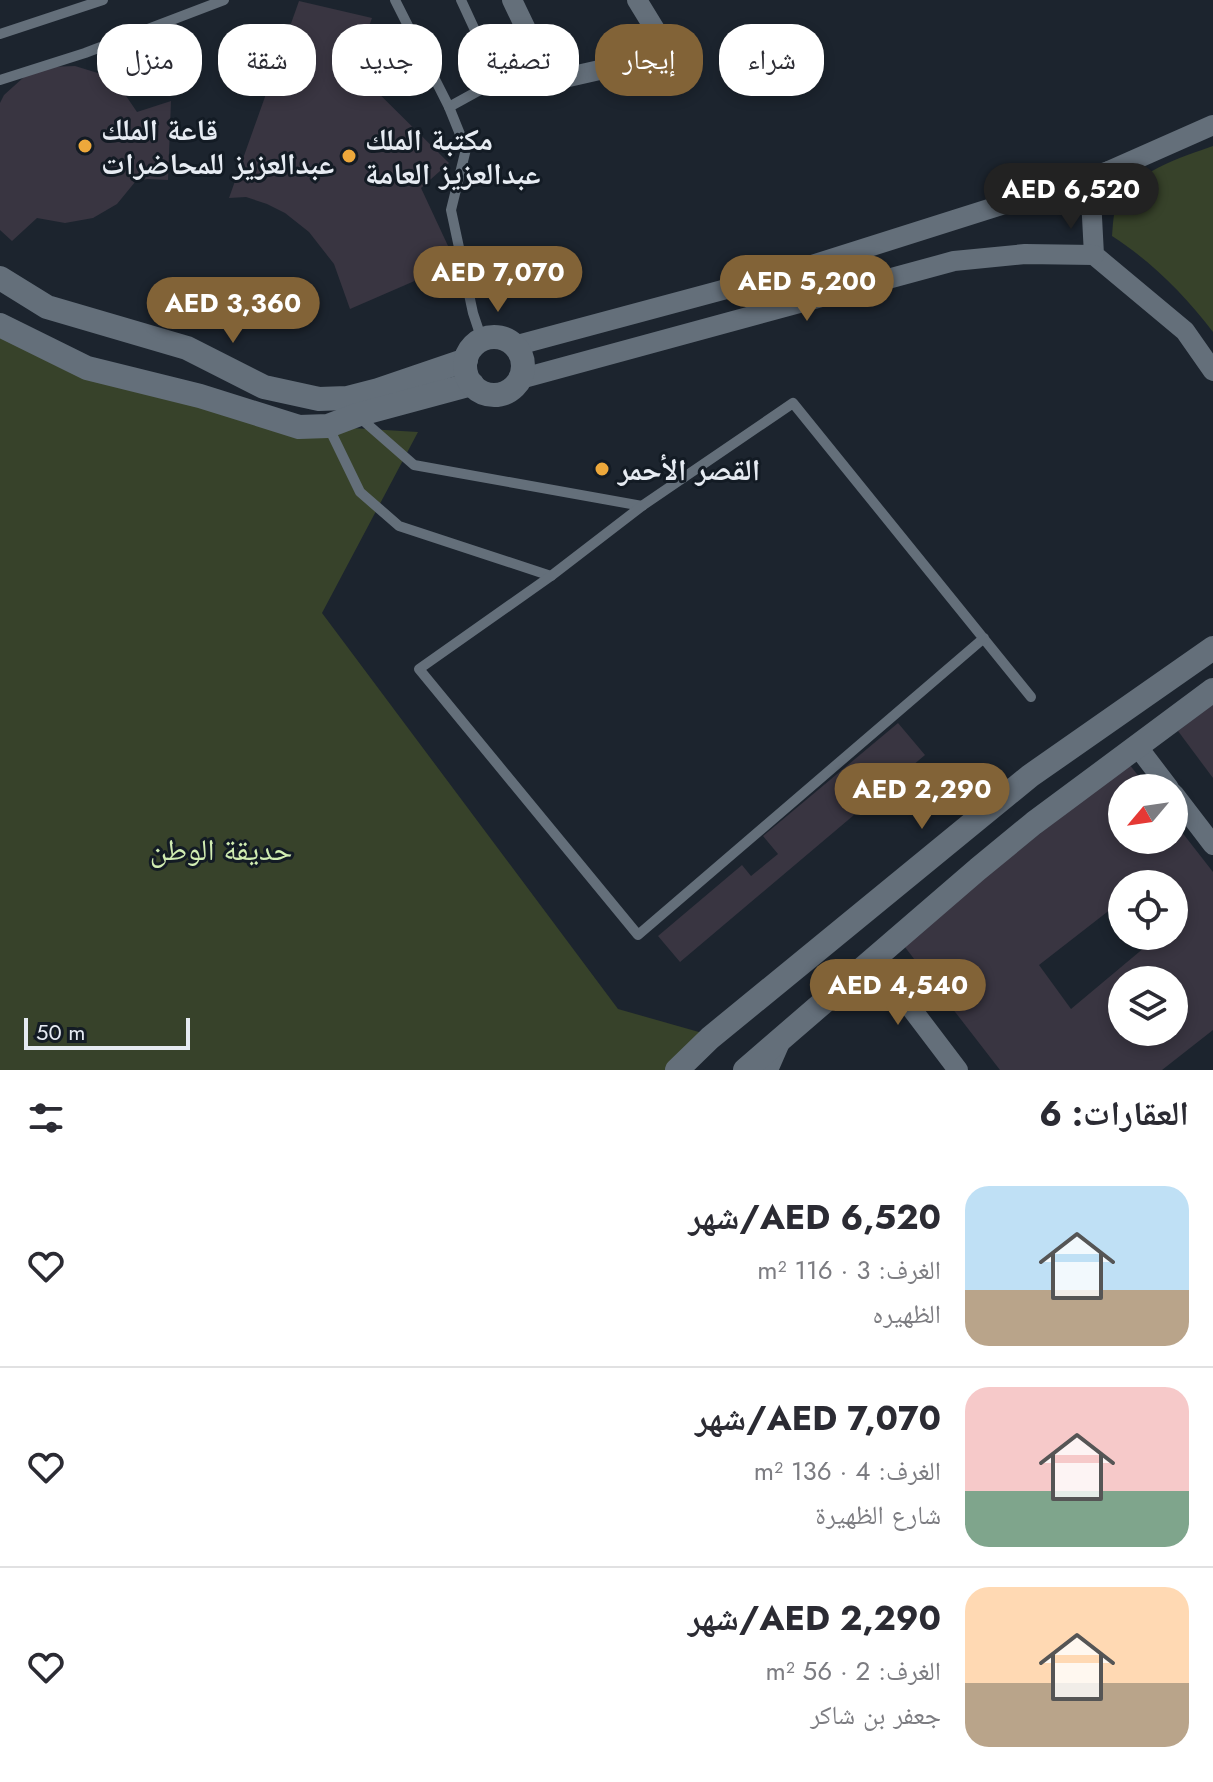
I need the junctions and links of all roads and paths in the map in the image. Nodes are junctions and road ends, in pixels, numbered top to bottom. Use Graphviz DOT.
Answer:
graph roads {
  1 [pos="103,0"];
  2 [pos="224,0"];
  3 [pos="395,0"];
  4 [pos="461,0"];
  5 [pos="512,0"];
  6 [pos="637,0"];
  7 [pos="0,34"];
  8 [pos="0,80"];
  9 [pos="449,107"];
  10 [pos="1213,125"];
  11 [pos="1109,171"];
  12 [pos="1094,255"];
  13 [pos="0,278"];
  14 [pos="0,325"];
  15 [pos="482,340"];
  16 [pos="514,346"];
  17 [pos="466,360"];
  18 [pos="1213,371"];
  19 [pos="520,379"];
  20 [pos="472,384"];
  21 [pos="357,415"];
  22 [pos="328,426"];
  23 [pos="642,506"];
  24 [pos="551,576"];
  25 [pos="984,638"];
  26 [pos="1213,648"];
  27 [pos="1213,690"];
  28 [pos="1031,697"];
  29 [pos="1137,746"];
  30 [pos="1158,774"];
  31 [pos="1188,812"];
  32 [pos="1213,845"];
  33 [pos="873,958"];
  34 [pos="783,1035"];
  35 [pos="677,1070"];
  36 [pos="745,1070"];
  37 [pos="768,1070"];
  38 [pos="958,1070"];
  1 -- 7 [label="lane"];
  2 -- 8 [label="lane"];
  3 -- 9 [label="lane"];
  4 -- 9 [label="lane"];
  5 -- 6 [label="street"];
  9 -- 15 [label="lane"];
  10 -- 11 [label="street"];
  11 -- 12 [label="street"];
  11 -- 16 [label="street"];
  12 -- 18 [label="street"];
  12 -- 19 [label="street"];
  13 -- 17 [label="street"];
  14 -- 22 [label="street"];
  15 -- 16 [label="street"];
  15 -- 17 [label="street"];
  16 -- 19 [label="street"];
  17 -- 20 [label="street"];
  19 -- 20 [label="street"];
  20 -- 21 [label="street"];
  21 -- 22 [label="street"];
  21 -- 23 [label="lane"];
  22 -- 24 [label="lane"];
  23 -- 24 [label="lane"];
  23 -- 25 [label="lane"];
  24 -- 25 [label="lane"];
  25 -- 28 [label="lane"];
  26 -- 35 [label="street"];
  27 -- 29 [label="street"];
  29 -- 30 [label="street"];
  29 -- 33 [label="street"];
  31 -- 32 [label="street"];
  33 -- 34 [label="street"];
  33 -- 38 [label="street"];
  34 -- 36 [label="street"];
  34 -- 37 [label="street"];
}
